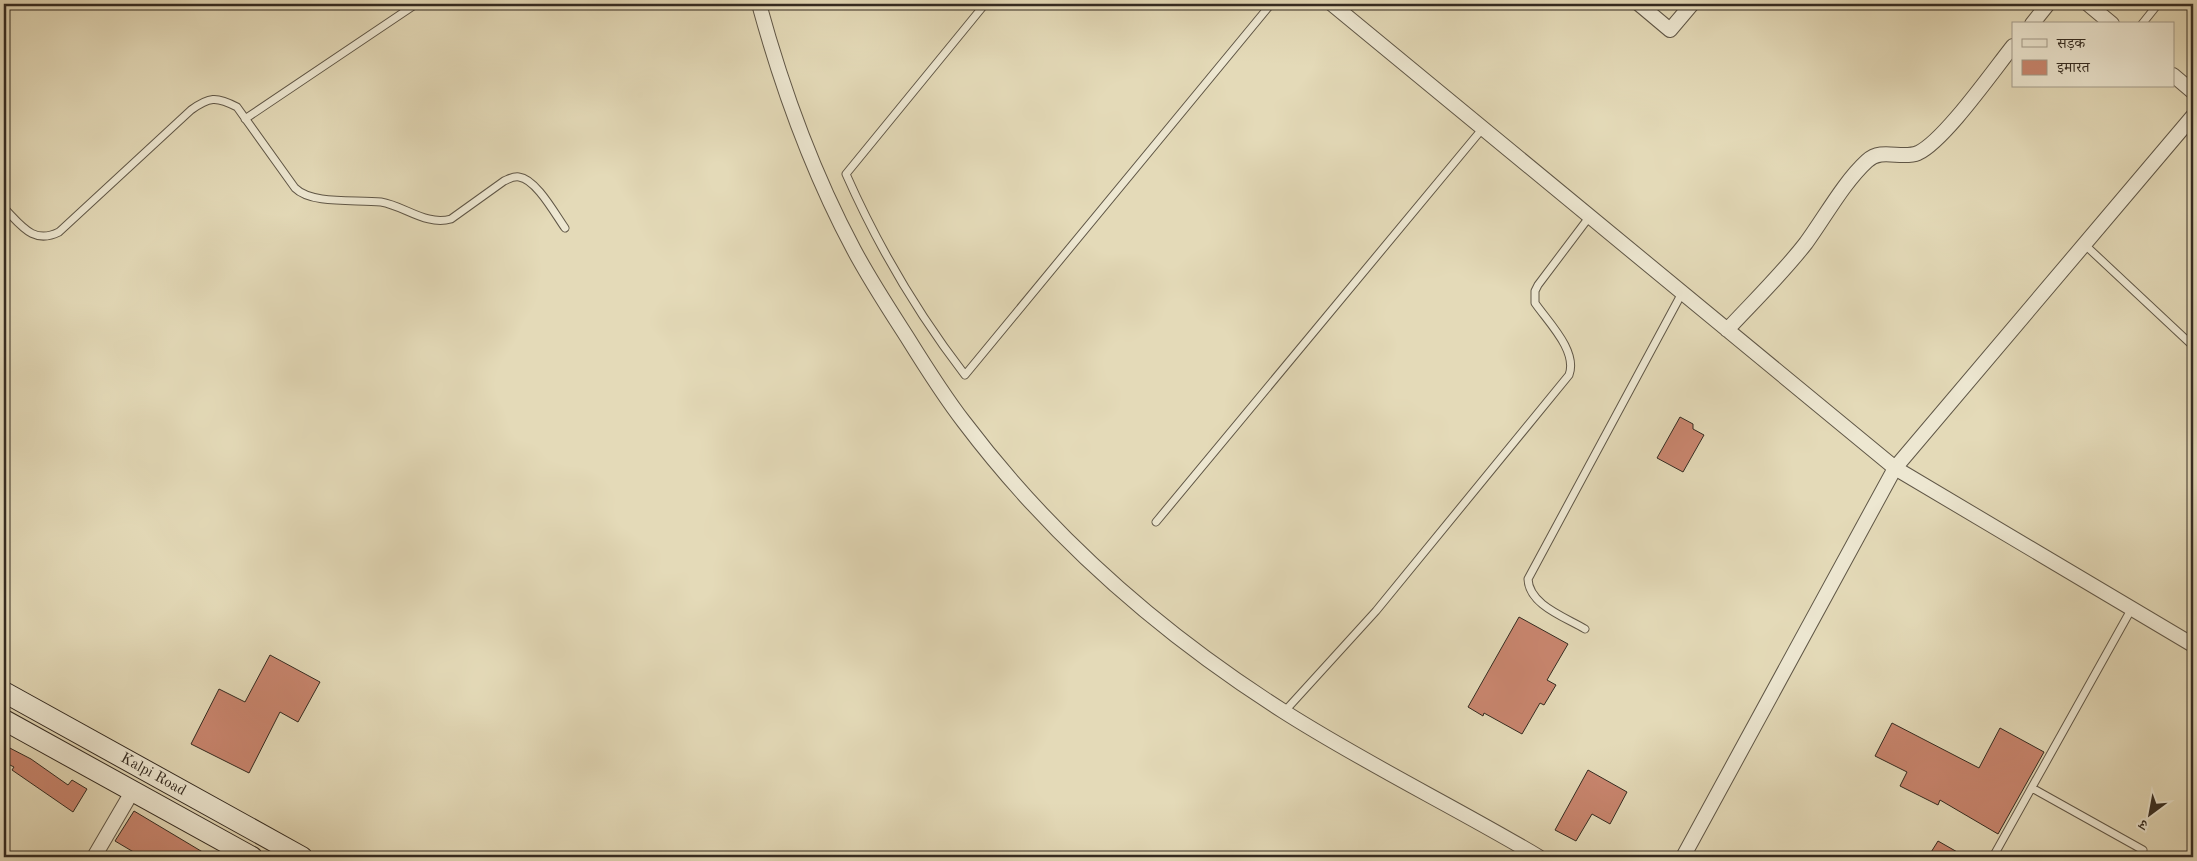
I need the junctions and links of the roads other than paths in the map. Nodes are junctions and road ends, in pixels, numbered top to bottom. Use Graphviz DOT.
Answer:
graph roads {
  1 [pos="416,4"];
  2 [pos="759,4"];
  3 [pos="985,4"];
  4 [pos="1271,4"];
  5 [pos="1332,4"];
  6 [pos="1639,4"];
  7 [pos="1692,4"];
  8 [pos="2048,4"];
  9 [pos="2088,4"];
  10 [pos="2158,4"];
  11 [pos="2034,22"];
  12 [pos="2110,22"];
  13 [pos="2144,22"];
  14 [pos="2012,47"];
  15 [pos="2174,76"];
  16 [pos="2193,92"];
  17 [pos="2193,116"];
  18 [pos="246,119"];
  19 [pos="1483,128"];
  20 [pos="4,208"];
  21 [pos="1590,216"];
  22 [pos="565,228"];
  23 [pos="2084,244"];
  24 [pos="1682,293"];
  25 [pos="1727,330"];
  26 [pos="2193,346"];
  27 [pos="1895,468"];
  28 [pos="1156,522"];
  29 [pos="2132,608"];
  30 [pos="1585,629"];
  31 [pos="2193,645"];
  32 [pos="4,692"];
  33 [pos="1284,712"];
  34 [pos="4,720"];
  35 [pos="2032,788"];
  36 [pos="132,792"];
  37 [pos="2143,850"];
  38 [pos="94,857"];
  39 [pos="252,857"];
  40 [pos="302,857"];
  41 [pos="1539,857"];
  42 [pos="1684,857"];
  43 [pos="1993,857"];
  1 -- 18 [label="lane"];
  2 -- 33 [label="street"];
  3 -- 4 [label="lane"];
  5 -- 19 [label="street"];
  6 -- 7 [label="street"];
  8 -- 11 [label="street"];
  9 -- 12 [label="street"];
  10 -- 13 [label="lane"];
  14 -- 25 [label="street"];
  15 -- 16 [label="street"];
  17 -- 23 [label="street"];
  18 -- 20 [label="lane"];
  18 -- 22 [label="lane"];
  19 -- 21 [label="street"];
  19 -- 28 [label="lane"];
  21 -- 24 [label="street"];
  21 -- 33 [label="lane"];
  23 -- 26 [label="lane"];
  23 -- 27 [label="street"];
  24 -- 25 [label="street"];
  24 -- 30 [label="lane"];
  25 -- 27 [label="street"];
  27 -- 29 [label="street"];
  27 -- 42 [label="street"];
  29 -- 31 [label="street"];
  29 -- 35 [label="lane"];
  32 -- 40 [label="main road, Kalpi Road"];
  33 -- 41 [label="street"];
  34 -- 36 [label="main road, Kalpi Road"];
  35 -- 37 [label="lane"];
  35 -- 43 [label="lane"];
  36 -- 38 [label="street"];
  36 -- 39 [label="main road, Kalpi Road"];
}
